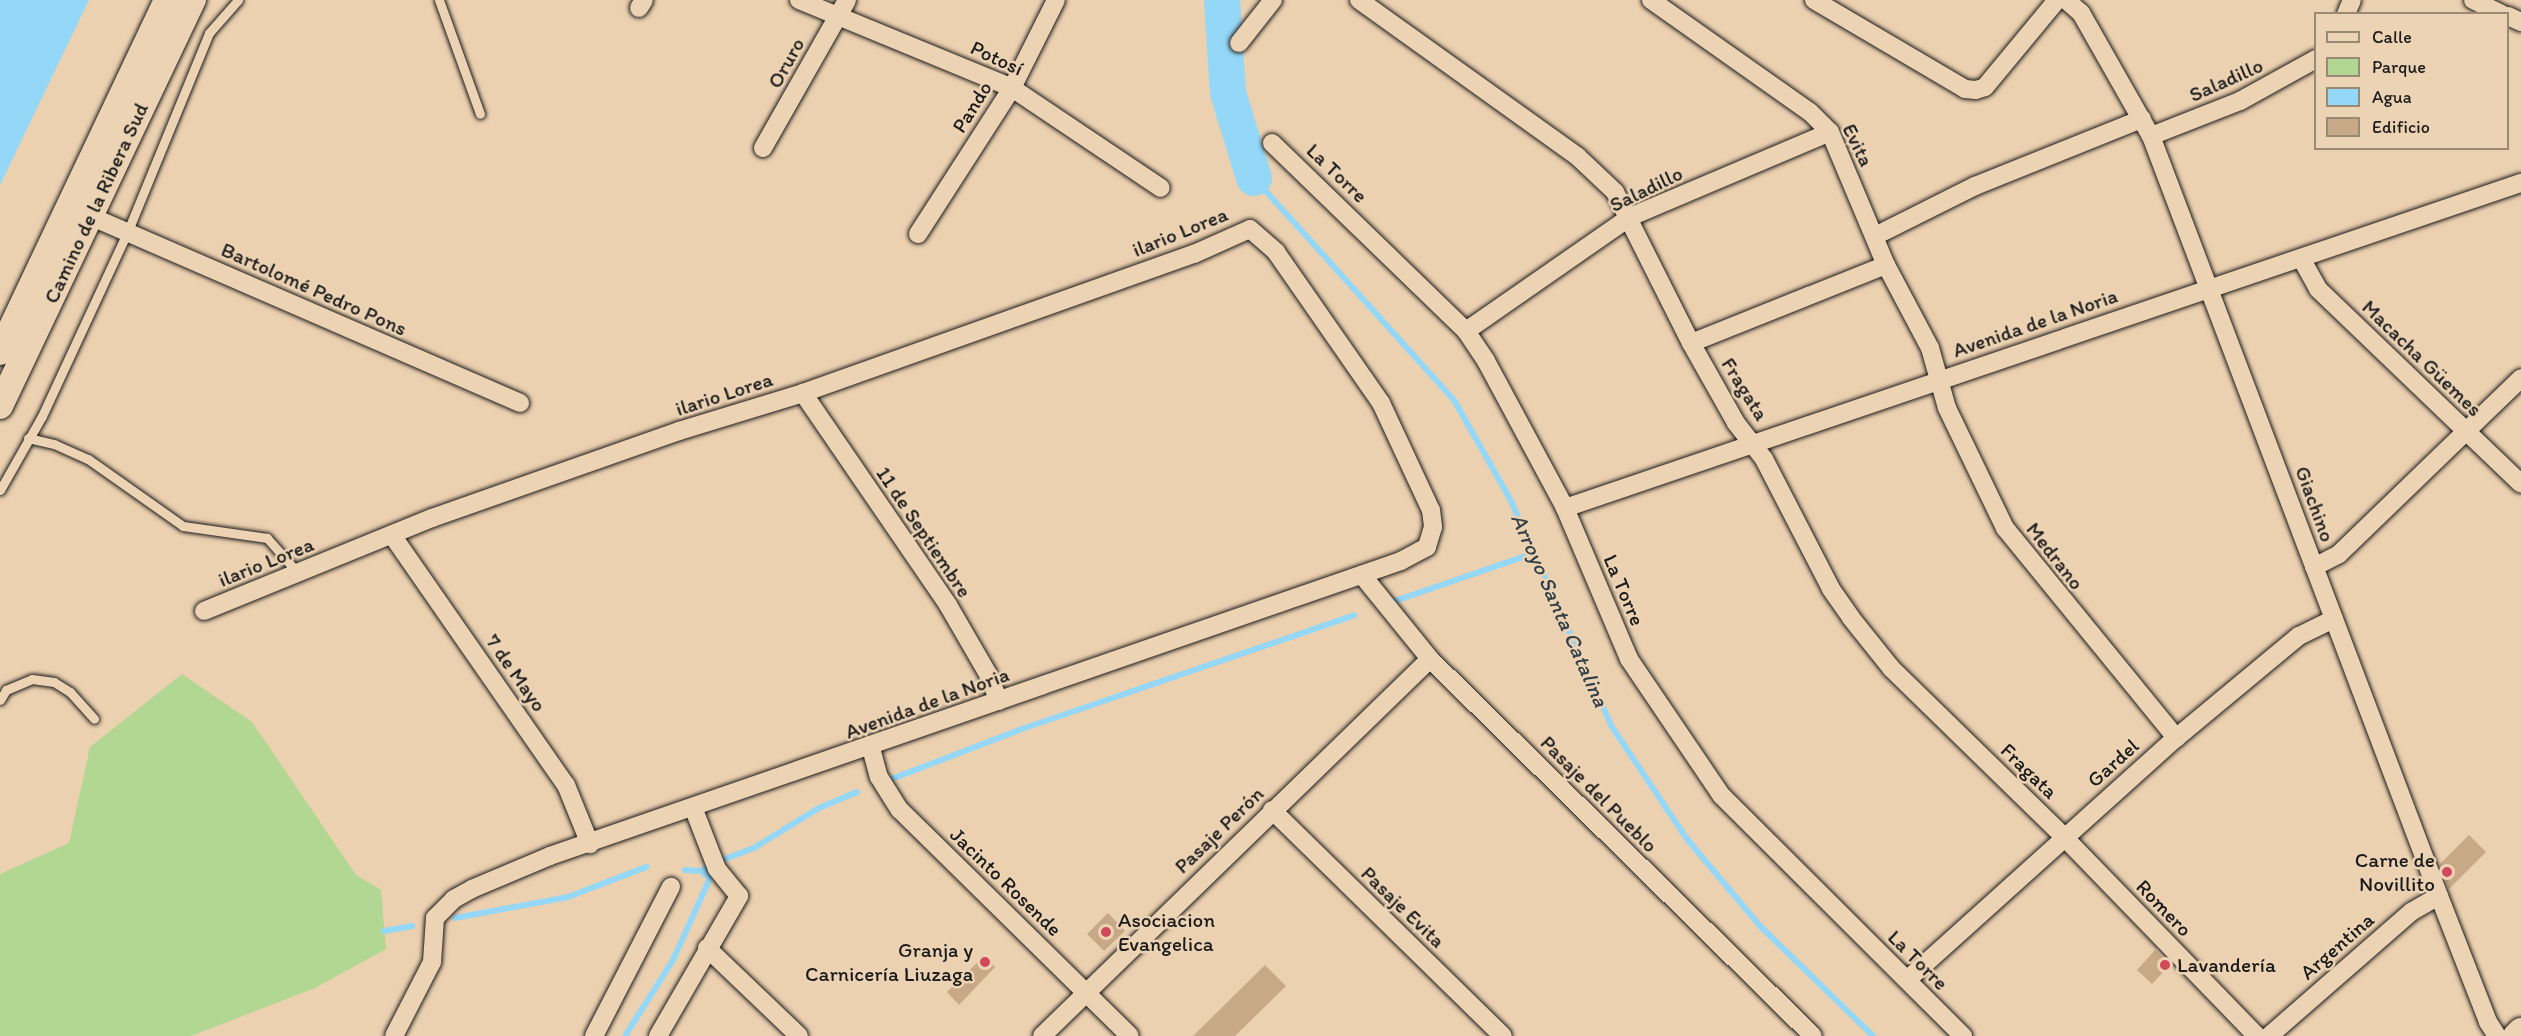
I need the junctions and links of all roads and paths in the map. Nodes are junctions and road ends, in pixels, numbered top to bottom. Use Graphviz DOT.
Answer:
graph roads {
  1 [pos="167,0"];
  2 [pos="193,0"];
  3 [pos="237,0"];
  4 [pos="439,0"];
  5 [pos="799,0"];
  6 [pos="847,0"];
  7 [pos="1056,0"];
  8 [pos="1273,0"];
  9 [pos="1359,0"];
  10 [pos="1651,0"];
  11 [pos="1814,0"];
  12 [pos="2057,0"];
  13 [pos="2066,0"];
  14 [pos="2474,0"];
  15 [pos="2498,12"];
  16 [pos="838,16"];
  17 [pos="1239,43"];
  18 [pos="2314,60"];
  19 [pos="1012,88"];
  20 [pos="480,114"];
  21 [pos="2142,119"];
  22 [pos="1830,132"];
  23 [pos="2151,136"];
  24 [pos="1272,143"];
  25 [pos="763,148"];
  26 [pos="2521,183"];
  27 [pos="1161,188"];
  28 [pos="90,216"];
  29 [pos="1630,217"];
  30 [pos="127,233"];
  31 [pos="918,234"];
  32 [pos="1875,236"];
  33 [pos="2301,258"];
  34 [pos="1886,265"];
  35 [pos="2211,288"];
  36 [pos="1466,331"];
  37 [pos="1691,344"];
  38 [pos="0,352"];
  39 [pos="2521,378"];
  40 [pos="1940,379"];
  41 [pos="803,393"];
  42 [pos="520,404"];
  43 [pos="0,406"];
  44 [pos="2466,432"];
  45 [pos="28,438"];
  46 [pos="1754,444"];
  47 [pos="2521,484"];
  48 [pos="0,490"];
  49 [pos="1565,508"];
  50 [pos="393,535"];
  51 [pos="1427,547"];
  52 [pos="2314,567"];
  53 [pos="298,573"];
  54 [pos="1362,575"];
  55 [pos="204,611"];
  56 [pos="2334,619"];
  57 [pos="1430,659"];
  58 [pos="0,700"];
  59 [pos="999,701"];
  60 [pos="94,719"];
  61 [pos="2176,738"];
  62 [pos="871,748"];
  63 [pos="693,807"];
  64 [pos="1272,810"];
  65 [pos="2064,837"];
  66 [pos="590,844"];
  67 [pos="671,886"];
  68 [pos="2439,896"];
  69 [pos="707,948"];
  70 [pos="1907,980"];
  71 [pos="1086,992"];
  72 [pos="2521,1031"];
  73 [pos="394,1036"];
  74 [pos="594,1036"];
  75 [pos="658,1036"];
  76 [pos="800,1036"];
  77 [pos="1042,1036"];
  78 [pos="1130,1036"];
  79 [pos="1503,1036"];
  80 [pos="1813,1036"];
  81 [pos="1964,1036"];
  82 [pos="2257,1036"];
  83 [pos="2269,1036"];
  84 [pos="2497,1036"];
  85 [pos="2516,1036"];
  1 -- 38 [label="main road, Camino de la Ribera Sud"];
  2 -- 28 [label="main road, Camino de la Ribera Sud"];
  3 -- 30 [label="lane"];
  4 -- 20 [label="lane"];
  5 -- 16 [label="street, Potosí"];
  6 -- 16 [label="street, Oruro"];
  7 -- 19 [label="street, Pando"];
  8 -- 17 [label="street"];
  9 -- 29 [label="street, Fragata"];
  10 -- 22 [label="street, Evita"];
  11 -- 12 [label="street"];
  13 -- 21 [label="street, Giachino"];
  14 -- 15 [label="street"];
  16 -- 19 [label="street, Potosí"];
  16 -- 25 [label="street, Oruro"];
  18 -- 23 [label="street, Saladillo"];
  19 -- 27 [label="street, Potosí"];
  19 -- 31 [label="street, Pando"];
  21 -- 23 [label="street, Giachino"];
  21 -- 32 [label="street"];
  22 -- 29 [label="street, Saladillo"];
  22 -- 32 [label="street, Evita"];
  23 -- 35 [label="street, Giachino"];
  24 -- 36 [label="street, La Torre"];
  26 -- 33 [label="street, Avenida de la Noria"];
  28 -- 30 [label="street, Bartolomé Pedro Pons"];
  28 -- 43 [label="main road, Camino de la Ribera Sud"];
  29 -- 36 [label="street, Saladillo"];
  29 -- 37 [label="street, Fragata"];
  30 -- 42 [label="street, Bartolomé Pedro Pons"];
  30 -- 45 [label="lane"];
  32 -- 34 [label="street, Evita"];
  33 -- 35 [label="street, Avenida de la Noria"];
  33 -- 44 [label="street, Macacha Güemes"];
  34 -- 37 [label="street"];
  34 -- 40 [label="street, Evita"];
  35 -- 40 [label="street, Avenida de la Noria"];
  35 -- 52 [label="street, Giachino"];
  36 -- 49 [label="street, La Torre"];
  37 -- 46 [label="street, Fragata"];
  39 -- 44 [label="street"];
  40 -- 46 [label="street, Avenida de la Noria"];
  40 -- 61 [label="street, Medrano"];
  41 -- 50 [label="street, ilario Lorea"];
  41 -- 51 [label="street, ilario Lorea"];
  41 -- 59 [label="street, 11 de Septiembre"];
  44 -- 47 [label="street, Macacha Güemes"];
  44 -- 52 [label="street"];
  45 -- 48 [label="lane"];
  45 -- 53 [label="lane"];
  46 -- 49 [label="street, Avenida de la Noria"];
  46 -- 65 [label="street, Fragata"];
  49 -- 70 [label="street, La Torre"];
  50 -- 53 [label="street, ilario Lorea"];
  50 -- 66 [label="street, 7 de Mayo"];
  51 -- 54 [label="street, Avenida de la Noria"];
  52 -- 56 [label="street, Giachino"];
  53 -- 55 [label="street, ilario Lorea"];
  54 -- 57 [label="street, Pasaje del Pueblo"];
  54 -- 59 [label="street, Avenida de la Noria"];
  56 -- 61 [label="street, Gardel"];
  56 -- 68 [label="street, Giachino"];
  57 -- 64 [label="street, Pasaje Perón"];
  57 -- 80 [label="street, Pasaje del Pueblo"];
  58 -- 60 [label="lane"];
  59 -- 62 [label="street, Avenida de la Noria"];
  61 -- 65 [label="street, Gardel"];
  62 -- 63 [label="street, Avenida de la Noria"];
  62 -- 71 [label="street, Jacinto Rosende"];
  63 -- 66 [label="street, Avenida de la Noria"];
  63 -- 69 [label="street"];
  64 -- 71 [label="street, Pasaje Perón"];
  64 -- 79 [label="street, Pasaje Evita"];
  65 -- 70 [label="street, Gardel"];
  65 -- 82 [label="street, Romero"];
  66 -- 73 [label="street, Avenida de la Noria"];
  67 -- 74 [label="street"];
  68 -- 83 [label="street, Argentina"];
  68 -- 84 [label="street, Giachino"];
  69 -- 75 [label="street"];
  69 -- 76 [label="street"];
  70 -- 81 [label="street, La Torre"];
  71 -- 77 [label="street, Pasaje Perón"];
  71 -- 78 [label="street, Jacinto Rosende"];
  72 -- 85 [label="main road"];
}
